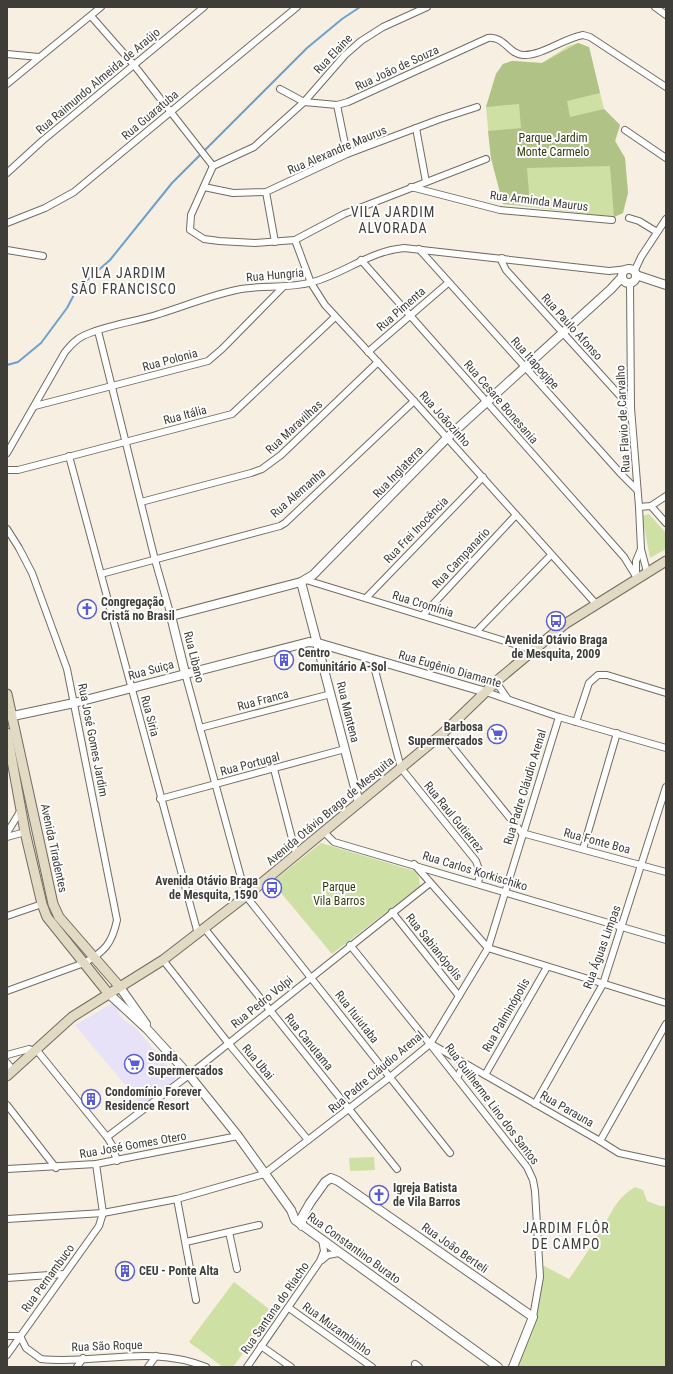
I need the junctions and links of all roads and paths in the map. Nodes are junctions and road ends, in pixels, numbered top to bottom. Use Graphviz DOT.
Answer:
graph roads {
  1 [pos="101,7"];
  2 [pos="204,7"];
  3 [pos="297,7"];
  4 [pos="427,7"];
  5 [pos="655,7"];
  6 [pos="666,14"];
  7 [pos="91,16"];
  8 [pos="7,54"];
  9 [pos="39,56"];
  10 [pos="134,66"];
  11 [pos="7,84"];
  12 [pos="666,86"];
  13 [pos="280,90"];
  14 [pos="304,102"];
  15 [pos="337,105"];
  16 [pos="477,107"];
  17 [pos="171,111"];
  18 [pos="416,128"];
  19 [pos="625,130"];
  20 [pos="347,154"];
  21 [pos="666,158"];
  22 [pos="486,159"];
  23 [pos="213,166"];
  24 [pos="7,173"];
  25 [pos="426,182"];
  26 [pos="204,187"];
  27 [pos="411,187"];
  28 [pos="266,192"];
  29 [pos="629,218"];
  30 [pos="666,219"];
  31 [pos="612,220"];
  32 [pos="7,223"];
  33 [pos="657,232"];
  34 [pos="295,240"];
  35 [pos="275,242"];
  36 [pos="419,249"];
  37 [pos="7,250"];
  38 [pos="43,256"];
  39 [pos="502,258"];
  40 [pos="362,260"];
  41 [pos="609,271"];
  42 [pos="631,277"];
  43 [pos="311,282"];
  44 [pos="448,283"];
  45 [pos="666,285"];
  46 [pos="284,287"];
  47 [pos="411,316"];
  48 [pos="335,317"];
  49 [pos="98,331"];
  50 [pos="562,332"];
  51 [pos="368,352"];
  52 [pos="378,362"];
  53 [pos="525,367"];
  54 [pos="112,386"];
  55 [pos="414,401"];
  56 [pos="487,403"];
  57 [pos="35,406"];
  58 [pos="631,408"];
  59 [pos="448,438"];
  60 [pos="126,442"];
  61 [pos="7,453"];
  62 [pos="68,456"];
  63 [pos="7,470"];
  64 [pos="482,477"];
  65 [pos="637,490"];
  66 [pos="666,496"];
  67 [pos="141,502"];
  68 [pos="651,506"];
  69 [pos="640,507"];
  70 [pos="516,515"];
  71 [pos="666,523"];
  72 [pos="7,528"];
  73 [pos="641,549"];
  74 [pos="551,554"];
  75 [pos="637,555"];
  76 [pos="624,557"];
  77 [pos="155,560"];
  78 [pos="666,561"];
  79 [pos="647,572"];
  80 [pos="101,574"];
  81 [pos="637,578"];
  82 [pos="303,581"];
  83 [pos="366,598"];
  84 [pos="596,604"];
  85 [pos="423,615"];
  86 [pos="171,616"];
  87 [pos="477,631"];
  88 [pos="318,643"];
  89 [pos="534,650"];
  90 [pos="372,659"];
  91 [pos="185,673"];
  92 [pos="496,682"];
  93 [pos="131,688"];
  94 [pos="486,692"];
  95 [pos="666,693"];
  96 [pos="7,694"];
  97 [pos="331,694"];
  98 [pos="507,698"];
  99 [pos="74,703"];
  100 [pos="13,716"];
  101 [pos="559,717"];
  102 [pos="576,722"];
  103 [pos="200,728"];
  104 [pos="10,731"];
  105 [pos="617,733"];
  106 [pos="442,734"];
  107 [pos="8,742"];
  108 [pos="666,748"];
  109 [pos="346,749"];
  110 [pos="400,768"];
  111 [pos="274,769"];
  112 [pos="215,784"];
  113 [pos="666,787"];
  114 [pos="160,799"];
  115 [pos="359,803"];
  116 [pos="663,808"];
  117 [pos="21,810"];
  118 [pos="25,832"];
  119 [pos="324,832"];
  120 [pos="7,833"];
  121 [pos="522,833"];
  122 [pos="7,837"];
  123 [pos="583,849"];
  124 [pos="296,854"];
  125 [pos="414,864"];
  126 [pos="643,865"];
  127 [pos="666,872"];
  128 [pos="430,883"];
  129 [pos="478,884"];
  130 [pos="506,892"];
  131 [pos="246,896"];
  132 [pos="42,904"];
  133 [pos="392,912"];
  134 [pos="7,916"];
  135 [pos="622,927"];
  136 [pos="202,931"];
  137 [pos="666,940"];
  138 [pos="350,945"];
  139 [pos="488,948"];
  140 [pos="94,958"];
  141 [pos="164,960"];
  142 [pos="84,963"];
  143 [pos="547,967"];
  144 [pos="311,977"];
  145 [pos="603,984"];
  146 [pos="119,986"];
  147 [pos="7,991"];
  148 [pos="108,993"];
  149 [pos="459,996"];
  150 [pos="666,1003"];
  151 [pos="270,1010"];
  152 [pos="666,1024"];
  153 [pos="147,1029"];
  154 [pos="229,1044"];
  155 [pos="430,1044"];
  156 [pos="36,1050"];
  157 [pos="7,1055"];
  158 [pos="469,1066"];
  159 [pos="9,1070"];
  160 [pos="189,1075"];
  161 [pos="485,1075"];
  162 [pos="390,1077"];
  163 [pos="457,1078"];
  164 [pos="535,1104"];
  165 [pos="7,1105"];
  166 [pos="348,1109"];
  167 [pos="238,1136"];
  168 [pos="107,1137"];
  169 [pos="308,1140"];
  170 [pos="600,1141"];
  171 [pos="450,1153"];
  172 [pos="117,1161"];
  173 [pos="666,1163"];
  174 [pos="96,1164"];
  175 [pos="56,1168"];
  176 [pos="7,1169"];
  177 [pos="397,1169"];
  178 [pos="264,1174"];
  179 [pos="177,1199"];
  180 [pos="310,1203"];
  181 [pos="291,1210"];
  182 [pos="103,1213"];
  183 [pos="7,1219"];
  184 [pos="259,1225"];
  185 [pos="302,1226"];
  186 [pos="229,1232"];
  187 [pos="322,1240"];
  188 [pos="186,1242"];
  189 [pos="340,1253"];
  190 [pos="320,1262"];
  191 [pos="237,1269"];
  192 [pos="64,1274"];
  193 [pos="7,1278"];
  194 [pos="196,1300"];
  195 [pos="289,1308"];
  196 [pos="534,1317"];
  197 [pos="7,1336"];
  198 [pos="20,1336"];
  199 [pos="261,1346"];
  200 [pos="7,1355"];
  201 [pos="156,1356"];
  202 [pos="82,1358"];
  203 [pos="77,1367"];
  204 [pos="148,1367"];
  205 [pos="206,1367"];
  206 [pos="247,1367"];
  207 [pos="291,1367"];
  208 [pos="372,1367"];
  209 [pos="498,1367"];
  210 [pos="513,1367"];
  1 -- 7 [label="street"];
  2 -- 10 [label="street, Rua Raimundo Almeida de Araújo"];
  3 -- 17 [label="street, Rua Guaratuba"];
  4 -- 14 [label="street, Rua Elaine"];
  5 -- 6 [label="street"];
  7 -- 9 [label="street"];
  7 -- 10 [label="street"];
  8 -- 9 [label="street"];
  9 -- 11 [label="street"];
  10 -- 17 [label="street"];
  10 -- 24 [label="street, Rua Raimundo Almeida de Araújo"];
  12 -- 15 [label="street, Rua João de Souza"];
  13 -- 14 [label="street"];
  14 -- 15 [label="street, Rua João de Souza"];
  14 -- 23 [label="street"];
  15 -- 20 [label="street"];
  16 -- 18 [label="street, Rua Alexandre Maurus"];
  17 -- 23 [label="street"];
  17 -- 32 [label="street, Rua Guaratuba"];
  18 -- 20 [label="street, Rua Alexandre Maurus"];
  18 -- 25 [label="street"];
  19 -- 21 [label="street"];
  20 -- 28 [label="street, Rua Alexandre Maurus"];
  22 -- 25 [label="street"];
  23 -- 26 [label="street"];
  25 -- 27 [label="street"];
  26 -- 28 [label="street, Rua Alexandre Maurus"];
  26 -- 35 [label="street"];
  27 -- 31 [label="street, Rua Arminda Maurus"];
  27 -- 34 [label="street"];
  28 -- 35 [label="street"];
  29 -- 33 [label="street"];
  30 -- 33 [label="street"];
  33 -- 42 [label="street"];
  34 -- 35 [label="street"];
  34 -- 43 [label="street, Rua Joãozinho"];
  36 -- 39 [label="street, Rua Hungria"];
  36 -- 40 [label="street, Rua Hungria"];
  36 -- 44 [label="street, Rua Itapogipe"];
  37 -- 38 [label="street"];
  39 -- 41 [label="street, Rua Hungria"];
  39 -- 50 [label="street, Rua Paulo Afonso"];
  40 -- 43 [label="street, Rua Hungria"];
  40 -- 47 [label="street, Rua Cesare Bonesania"];
  41 -- 42 [label="street, Rua Hungria"];
  41 -- 42 [label="street, Rua Hungria"];
  42 -- 45 [label="street"];
  42 -- 50 [label="street, Rua Inglaterra"];
  42 -- 58 [label="street, Rua Flavio de Carvalho"];
  43 -- 46 [label="street, Rua Hungria"];
  43 -- 48 [label="street, Rua Joãozinho"];
  44 -- 47 [label="street, Rua Pimenta"];
  44 -- 53 [label="street, Rua Itapogipe"];
  46 -- 49 [label="street, Rua Hungria"];
  46 -- 54 [label="street, Rua Polonia"];
  47 -- 51 [label="street, Rua Pimenta"];
  47 -- 56 [label="street, Rua Cesare Bonesania"];
  48 -- 51 [label="street, Rua Joãozinho"];
  48 -- 60 [label="street, Rua Itália"];
  49 -- 54 [label="street, Rua Libano"];
  49 -- 57 [label="street, Rua Hungria"];
  50 -- 53 [label="street, Rua Inglaterra"];
  50 -- 58 [label="street, Rua Paulo Afonso"];
  51 -- 52 [label="street, Rua Joãozinho"];
  52 -- 55 [label="street, Rua Joãozinho"];
  52 -- 67 [label="street, Rua Maravilhas"];
  53 -- 56 [label="street, Rua Inglaterra"];
  53 -- 65 [label="street, Rua Itapogipe"];
  54 -- 57 [label="street, Rua Polonia"];
  54 -- 60 [label="street, Rua Libano"];
  55 -- 59 [label="street, Rua Joãozinho"];
  55 -- 77 [label="street, Rua Alemanha"];
  56 -- 59 [label="street, Rua Inglaterra"];
  56 -- 76 [label="street, Rua Cesare Bonesania"];
  57 -- 61 [label="street, Rua Hungria"];
  58 -- 65 [label="street, Rua Flavio de Carvalho"];
  59 -- 64 [label="street, Rua Joãozinho"];
  59 -- 82 [label="street, Rua Inglaterra"];
  60 -- 62 [label="street, Rua Itália"];
  60 -- 67 [label="street, Rua Libano"];
  62 -- 63 [label="street, Rua Itália"];
  62 -- 80 [label="street, Rua Siria"];
  64 -- 70 [label="street, Rua Joãozinho"];
  64 -- 83 [label="street, Rua Frei Inocência"];
  65 -- 69 [label="street, Rua Flavio de Carvalho"];
  66 -- 68 [label="street"];
  67 -- 77 [label="street, Rua Libano"];
  68 -- 69 [label="street"];
  68 -- 71 [label="street"];
  69 -- 73 [label="street, Rua Flavio de Carvalho"];
  70 -- 74 [label="street, Rua Joãozinho"];
  70 -- 85 [label="street, Rua Campanario"];
  72 -- 99 [label="street, Rua José Gomes Jardim"];
  73 -- 75 [label="street"];
  73 -- 79 [label="street, Rua Flavio de Carvalho"];
  74 -- 84 [label="street, Rua Joãozinho"];
  74 -- 87 [label="street"];
  75 -- 76 [label="street"];
  75 -- 81 [label="street"];
  76 -- 81 [label="street, Rua Cesare Bonesania"];
  77 -- 80 [label="street, Rua Alemanha"];
  77 -- 86 [label="street, Rua Libano"];
  78 -- 79 [label="main road, Avenida Otávio Braga de Mesquita"];
  79 -- 81 [label="main road, Avenida Otávio Braga de Mesquita"];
  80 -- 93 [label="street, Rua Siria"];
  81 -- 84 [label="main road, Avenida Otávio Braga de Mesquita"];
  82 -- 83 [label="street, Rua Cromínia"];
  82 -- 86 [label="street, Rua Inglaterra"];
  82 -- 88 [label="street, Rua Mantena"];
  83 -- 85 [label="street, Rua Cromínia"];
  84 -- 89 [label="main road, Avenida Otávio Braga de Mesquita"];
  85 -- 87 [label="street, Rua Cromínia"];
  86 -- 91 [label="street, Rua Libano"];
  87 -- 89 [label="street, Rua Cromínia"];
  88 -- 90 [label="street, Rua Eugênio Diamante"];
  88 -- 91 [label="street, Rua Suiça"];
  88 -- 97 [label="street, Rua Mantena"];
  89 -- 92 [label="main road, Avenida Otávio Braga de Mesquita"];
  90 -- 94 [label="street, Rua Eugênio Diamante"];
  90 -- 110 [label="street"];
  91 -- 93 [label="street, Rua Suiça"];
  91 -- 103 [label="street, Rua Libano"];
  92 -- 94 [label="main road, Avenida Otávio Braga de Mesquita"];
  92 -- 98 [label="street, Rua Eugênio Diamante"];
  93 -- 99 [label="street, Rua Suiça"];
  93 -- 114 [label="street, Rua Siria"];
  94 -- 98 [label="street, Rua Eugênio Diamante"];
  94 -- 106 [label="main road, Avenida Otávio Braga de Mesquita"];
  95 -- 102 [label="street"];
  96 -- 100 [label="main road, Avenida Tiradentes"];
  97 -- 103 [label="street, Rua Franca"];
  97 -- 109 [label="street, Rua Mantena"];
  98 -- 101 [label="street, Rua Eugênio Diamante"];
  99 -- 100 [label="street, Rua Suiça"];
  99 -- 140 [label="street, Rua José Gomes Jardim"];
  100 -- 104 [label="main road, Avenida Tiradentes"];
  101 -- 102 [label="street, Rua Eugênio Diamante"];
  101 -- 121 [label="street, Rua Padre Cláudio Arenal"];
  102 -- 105 [label="street, Rua Eugênio Diamante"];
  103 -- 112 [label="street, Rua Libano"];
  104 -- 107 [label="main road, Avenida Tiradentes"];
  104 -- 140 [label="main road, Avenida Tiradentes"];
  105 -- 108 [label="street, Rua Eugênio Diamante"];
  105 -- 123 [label="street"];
  106 -- 110 [label="main road, Avenida Otávio Braga de Mesquita"];
  106 -- 121 [label="street"];
  107 -- 117 [label="main road, Avenida Tiradentes"];
  109 -- 111 [label="street, Rua Portugal"];
  109 -- 115 [label="street, Rua Mantena"];
  110 -- 115 [label="main road, Avenida Otávio Braga de Mesquita"];
  110 -- 129 [label="street, Rua Raul Gutierrez"];
  111 -- 112 [label="street, Rua Portugal"];
  111 -- 124 [label="street"];
  112 -- 114 [label="street, Rua Portugal"];
  112 -- 131 [label="street, Rua Libano"];
  113 -- 116 [label="street, Rua Águas Limpas"];
  114 -- 136 [label="street, Rua Siria"];
  115 -- 119 [label="main road, Avenida Otávio Braga de Mesquita"];
  116 -- 126 [label="street, Rua Águas Limpas"];
  117 -- 118 [label="main road, Avenida Tiradentes"];
  117 -- 120 [label="street"];
  118 -- 122 [label="street"];
  118 -- 132 [label="main road, Avenida Tiradentes"];
  119 -- 124 [label="main road, Avenida Otávio Braga de Mesquita"];
  119 -- 125 [label="street, Rua Carlos Korkischiko"];
  121 -- 123 [label="street, Rua Fonte Boa"];
  121 -- 130 [label="street, Rua Padre Cláudio Arenal"];
  123 -- 126 [label="street, Rua Fonte Boa"];
  124 -- 131 [label="main road, Avenida Otávio Braga de Mesquita"];
  125 -- 128 [label="street"];
  125 -- 129 [label="street, Rua Carlos Korkischiko"];
  126 -- 127 [label="street, Rua Fonte Boa"];
  126 -- 135 [label="street, Rua Águas Limpas"];
  128 -- 133 [label="street, Rua Pedro Volpi"];
  128 -- 139 [label="street"];
  129 -- 130 [label="street, Rua Carlos Korkischiko"];
  130 -- 135 [label="street, Rua Carlos Korkischiko"];
  130 -- 139 [label="street, Rua Padre Cláudio Arenal"];
  131 -- 136 [label="main road, Avenida Otávio Braga de Mesquita"];
  131 -- 144 [label="street, Rua Ituiutaba"];
  132 -- 134 [label="street"];
  132 -- 142 [label="main road, Avenida Tiradentes"];
  133 -- 138 [label="street, Rua Pedro Volpi"];
  133 -- 149 [label="street, Rua Sabianópolis"];
  135 -- 137 [label="street, Rua Carlos Korkischiko"];
  135 -- 145 [label="street, Rua Águas Limpas"];
  136 -- 141 [label="main road, Avenida Otávio Braga de Mesquita"];
  136 -- 151 [label="street, Rua Canutama"];
  138 -- 144 [label="street, Rua Pedro Volpi"];
  138 -- 155 [label="street, Rua Guilherme Lino dos Santos"];
  139 -- 143 [label="street"];
  139 -- 149 [label="street, Rua Padre Cláudio Arenal"];
  140 -- 142 [label="street, Rua José Gomes Jardim"];
  140 -- 146 [label="main road, Avenida Tiradentes"];
  141 -- 146 [label="main road, Avenida Otávio Braga de Mesquita"];
  141 -- 154 [label="street, Rua Ubai"];
  142 -- 147 [label="street, Rua José Gomes Jardim"];
  142 -- 148 [label="main road, Avenida Tiradentes"];
  143 -- 145 [label="street"];
  143 -- 161 [label="street, Rua Palminópolis"];
  144 -- 151 [label="street, Rua Pedro Volpi"];
  144 -- 162 [label="street, Rua Ituiutaba"];
  145 -- 150 [label="street"];
  145 -- 164 [label="street, Rua Águas Limpas"];
  146 -- 148 [label="main road, Avenida Otávio Braga de Mesquita"];
  146 -- 153 [label="street, Rua Constantino Burato"];
  148 -- 153 [label="street, Rua Constantino Burato"];
  148 -- 156 [label="main road, Avenida Otávio Braga de Mesquita"];
  149 -- 155 [label="street, Rua Padre Cláudio Arenal"];
  151 -- 154 [label="street, Rua Pedro Volpi"];
  151 -- 166 [label="street, Rua Canutama"];
  152 -- 170 [label="street, Rua Parauna"];
  153 -- 160 [label="street, Rua Constantino Burato"];
  154 -- 160 [label="street, Rua Pedro Volpi"];
  154 -- 169 [label="street, Rua Ubai"];
  155 -- 158 [label="street, Rua Parauna"];
  155 -- 162 [label="street, Rua Padre Cláudio Arenal"];
  155 -- 163 [label="street, Rua Guilherme Lino dos Santos"];
  156 -- 157 [label="street"];
  156 -- 159 [label="main road, Avenida Otávio Braga de Mesquita"];
  156 -- 168 [label="street"];
  158 -- 161 [label="street, Rua Parauna"];
  158 -- 163 [label="street"];
  160 -- 167 [label="street, Rua Constantino Burato"];
  160 -- 168 [label="street, Rua Pedro Volpi"];
  161 -- 164 [label="street, Rua Parauna"];
  162 -- 166 [label="street, Rua Padre Cláudio Arenal"];
  162 -- 171 [label="street, Rua Ituiutaba"];
  163 -- 196 [label="street, Rua Guilherme Lino dos Santos"];
  164 -- 170 [label="street, Rua Parauna"];
  165 -- 175 [label="street"];
  166 -- 169 [label="street, Rua Padre Cláudio Arenal"];
  166 -- 177 [label="street, Rua Canutama"];
  167 -- 172 [label="street, Rua José Gomes Otero"];
  167 -- 178 [label="street, Rua Constantino Burato"];
  168 -- 172 [label="street"];
  169 -- 178 [label="street, Rua Padre Cláudio Arenal"];
  170 -- 173 [label="street"];
  172 -- 174 [label="street, Rua José Gomes Otero"];
  174 -- 175 [label="street, Rua José Gomes Otero"];
  174 -- 182 [label="street"];
  175 -- 176 [label="street, Rua José Gomes Otero"];
  178 -- 179 [label="street, Rua Padre Cláudio Arenal"];
  178 -- 181 [label="street, Rua Constantino Burato"];
  179 -- 182 [label="street, Rua Padre Cláudio Arenal"];
  179 -- 188 [label="street"];
  180 -- 181 [label="street"];
  180 -- 185 [label="street, Rua João Berteli"];
  180 -- 196 [label="street, Rua João Berteli"];
  181 -- 185 [label="street, Rua Constantino Burato"];
  182 -- 183 [label="street, Rua Padre Cláudio Arenal"];
  182 -- 192 [label="street, Rua Pernambuco"];
  184 -- 186 [label="street"];
  185 -- 187 [label="street, Rua Constantino Burato"];
  186 -- 188 [label="street"];
  186 -- 191 [label="street"];
  187 -- 189 [label="street, Rua Constantino Burato"];
  187 -- 190 [label="street, Rua Santana do Riacho"];
  188 -- 194 [label="street"];
  189 -- 190 [label="street, Rua Santana do Riacho"];
  189 -- 209 [label="street, Rua Constantino Burato"];
  190 -- 195 [label="street, Rua Santana do Riacho"];
  192 -- 193 [label="street"];
  192 -- 198 [label="street, Rua Pernambuco"];
  195 -- 199 [label="street, Rua Santana do Riacho"];
  195 -- 208 [label="street, Rua Muzambinho"];
  196 -- 210 [label="street, Rua Guilherme Lino dos Santos"];
  197 -- 198 [label="street"];
  198 -- 200 [label="street, Rua Pernambuco"];
  198 -- 202 [label="street, Rua São Roque"];
  199 -- 206 [label="street, Rua Santana do Riacho"];
  199 -- 207 [label="street"];
  201 -- 202 [label="street, Rua São Roque"];
  201 -- 204 [label="street"];
  201 -- 205 [label="street, Rua São Roque"];
  202 -- 203 [label="street"];
}
